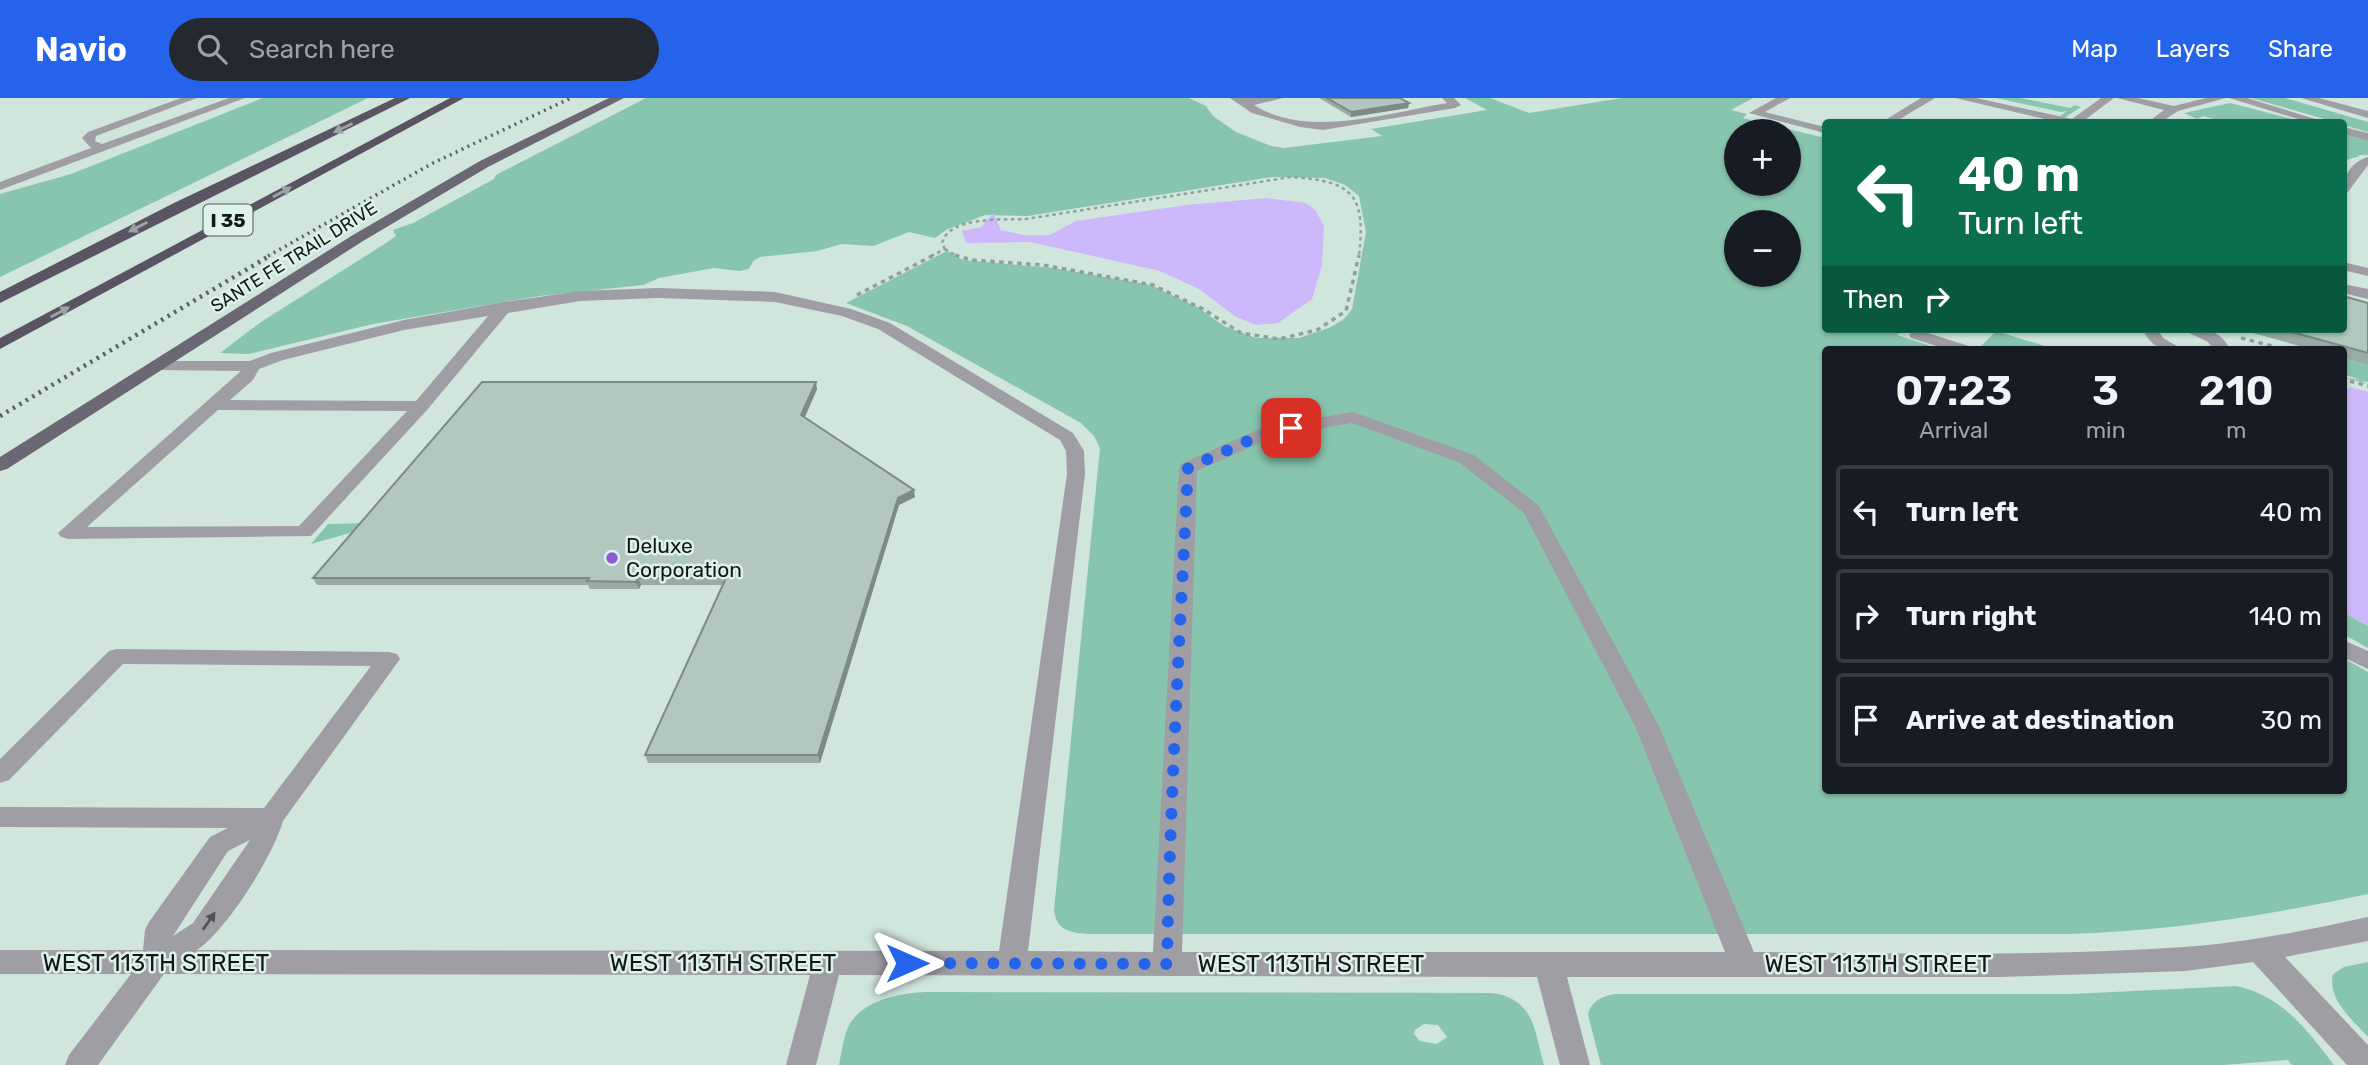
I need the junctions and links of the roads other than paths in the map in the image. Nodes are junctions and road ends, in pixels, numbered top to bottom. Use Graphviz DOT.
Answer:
graph roads {
  1 [pos="191,98"];
  2 [pos="239,98"];
  3 [pos="404,98"];
  4 [pos="458,98"];
  5 [pos="618,98"];
  6 [pos="1277,98"];
  7 [pos="1448,98"];
  8 [pos="1784,98"];
  9 [pos="1929,98"];
  10 [pos="1961,98"];
  11 [pos="2108,98"];
  12 [pos="2123,98"];
  13 [pos="2220,98"];
  14 [pos="2235,98"];
  15 [pos="2307,98"];
  16 [pos="1240,101"];
  17 [pos="2174,110"];
  18 [pos="2368,116"];
  19 [pos="1893,119"];
  20 [pos="2060,119"];
  21 [pos="2078,119"];
  22 [pos="2159,119"];
  23 [pos="2308,119"];
  24 [pos="1822,129"];
  25 [pos="2347,131"];
  26 [pos="2368,137"];
  27 [pos="101,149"];
  28 [pos="2363,165"];
  29 [pos="0,186"];
  30 [pos="2350,186"];
  31 [pos="2347,267"];
  32 [pos="2368,272"];
  33 [pos="2347,289"];
  34 [pos="2368,294"];
  35 [pos="0,298"];
  36 [pos="504,307"];
  37 [pos="1919,333"];
  38 [pos="2152,333"];
  39 [pos="2197,333"];
  40 [pos="0,344"];
  41 [pos="2218,344"];
  42 [pos="1953,346"];
  43 [pos="2164,346"];
  44 [pos="159,365"];
  45 [pos="252,366"];
  46 [pos="215,405"];
  47 [pos="421,406"];
  48 [pos="0,466"];
  49 [pos="2347,649"];
  50 [pos="2368,661"];
  51 [pos="0,774"];
  52 [pos="0,817"];
  53 [pos="271,818"];
  54 [pos="2368,929"];
  55 [pos="2259,949"];
  56 [pos="0,962"];
  57 [pos="828,962"];
  58 [pos="156,963"];
  59 [pos="1012,963"];
  60 [pos="1167,964"];
  61 [pos="1744,964"];
  62 [pos="1549,965"];
  63 [pos="80,1065"];
  64 [pos="802,1065"];
  65 [pos="1575,1065"];
  66 [pos="2367,1065"];
  1 -- 27 [label="street"];
  2 -- 27 [label="street"];
  3 -- 35 [label="highway, I 35, one-way"];
  40 -- 4 [label="highway, I 35, one-way"];
  5 -- 44 [label="main road, SANTE FE TRAIL DRIVE"];
  6 -- 16 [label="street"];
  7 -- 16 [label="street"];
  8 -- 24 [label="street"];
  9 -- 19 [label="street"];
  10 -- 20 [label="street"];
  11 -- 21 [label="street"];
  12 -- 17 [label="street"];
  13 -- 17 [label="street"];
  14 -- 23 [label="street"];
  15 -- 18 [label="street"];
  17 -- 22 [label="street"];
  25 -- 26 [label="street"];
  27 -- 29 [label="street"];
  28 -- 30 [label="street"];
  31 -- 32 [label="street"];
  33 -- 34 [label="street"];
  36 -- 45 [label="street"];
  36 -- 47 [label="street"];
  36 -- 59 [label="street"];
  37 -- 42 [label="street"];
  38 -- 43 [label="street"];
  39 -- 41 [label="street"];
  44 -- 45 [label="street"];
  44 -- 48 [label="main road, SANTE FE TRAIL DRIVE"];
  45 -- 46 [label="street"];
  46 -- 47 [label="street"];
  46 -- 47 [label="street"];
  49 -- 50 [label="street"];
  51 -- 53 [label="street"];
  52 -- 53 [label="street"];
  58 -- 53 [label="street, one-way"];
  53 -- 58 [label="street"];
  54 -- 55 [label="street, WEST 113TH STREET"];
  55 -- 61 [label="street, WEST 113TH STREET"];
  55 -- 66 [label="street"];
  56 -- 58 [label="street, WEST 113TH STREET"];
  57 -- 58 [label="street, WEST 113TH STREET"];
  57 -- 59 [label="street, WEST 113TH STREET"];
  57 -- 64 [label="street"];
  58 -- 63 [label="street"];
  59 -- 60 [label="street, WEST 113TH STREET"];
  60 -- 61 [label="street"];
  60 -- 62 [label="street, WEST 113TH STREET"];
  61 -- 62 [label="street, WEST 113TH STREET"];
  62 -- 65 [label="street"];
}
